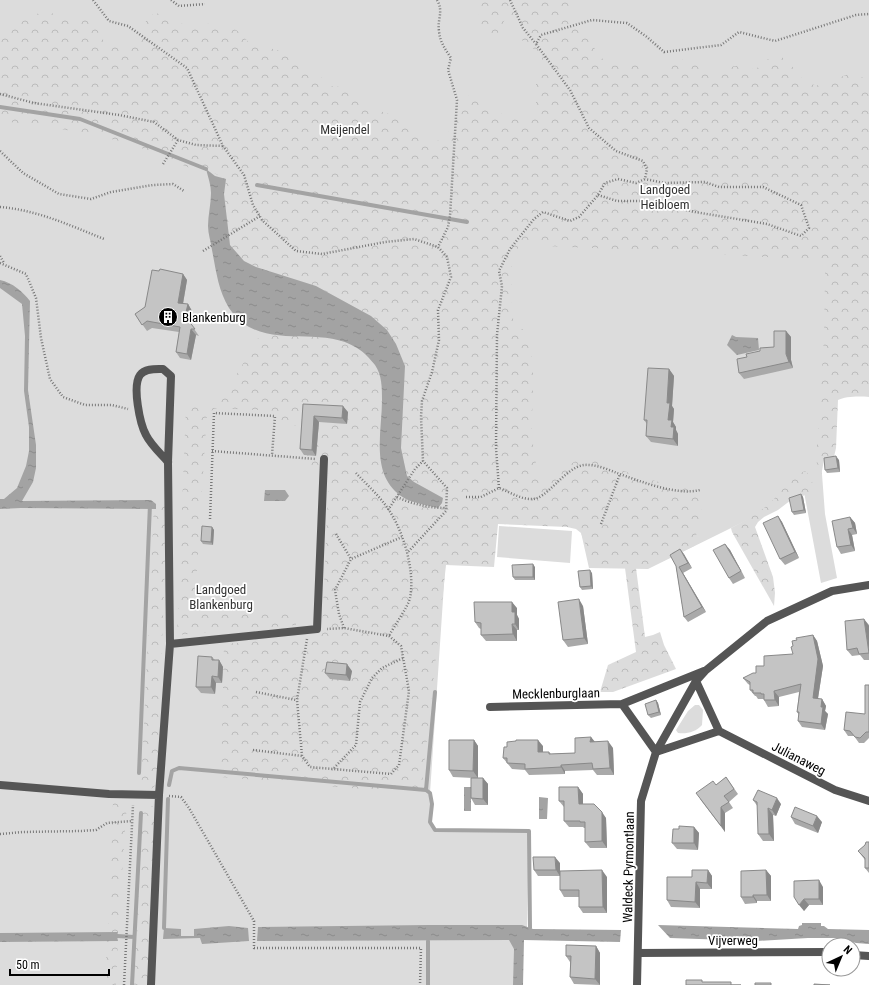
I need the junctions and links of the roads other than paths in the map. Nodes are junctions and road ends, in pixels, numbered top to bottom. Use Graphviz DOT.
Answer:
graph roads {
  1 [pos="324,459"];
  2 [pos="168,462"];
  3 [pos="869,585"];
  4 [pos="170,644"];
  5 [pos="705,671"];
  6 [pos="696,681"];
  7 [pos="622,704"];
  8 [pos="490,706"];
  9 [pos="719,731"];
  10 [pos="656,752"];
  11 [pos="0,785"];
  12 [pos="159,795"];
  13 [pos="869,801"];
  14 [pos="821,952"];
  15 [pos="638,953"];
  16 [pos="151,985"];
  17 [pos="637,985"];
  1 -- 4 [label="street"];
  2 -- 2 [label="street"];
  2 -- 4 [label="street"];
  3 -- 5 [label="street"];
  4 -- 12 [label="street"];
  5 -- 6 [label="street, Waldeck Pyrmontlaan"];
  5 -- 7 [label="street, Mecklenburglaan"];
  6 -- 9 [label="street"];
  6 -- 10 [label="street, Waldeck Pyrmontlaan"];
  7 -- 8 [label="street, Mecklenburglaan"];
  7 -- 10 [label="street"];
  9 -- 10 [label="street"];
  9 -- 13 [label="street, Julianaweg"];
  10 -- 15 [label="street, Waldeck Pyrmontlaan"];
  11 -- 12 [label="street"];
  12 -- 16 [label="street"];
  14 -- 15 [label="street, Vijverweg"];
  15 -- 17 [label="street, Waldeck Pyrmontlaan"];
}
